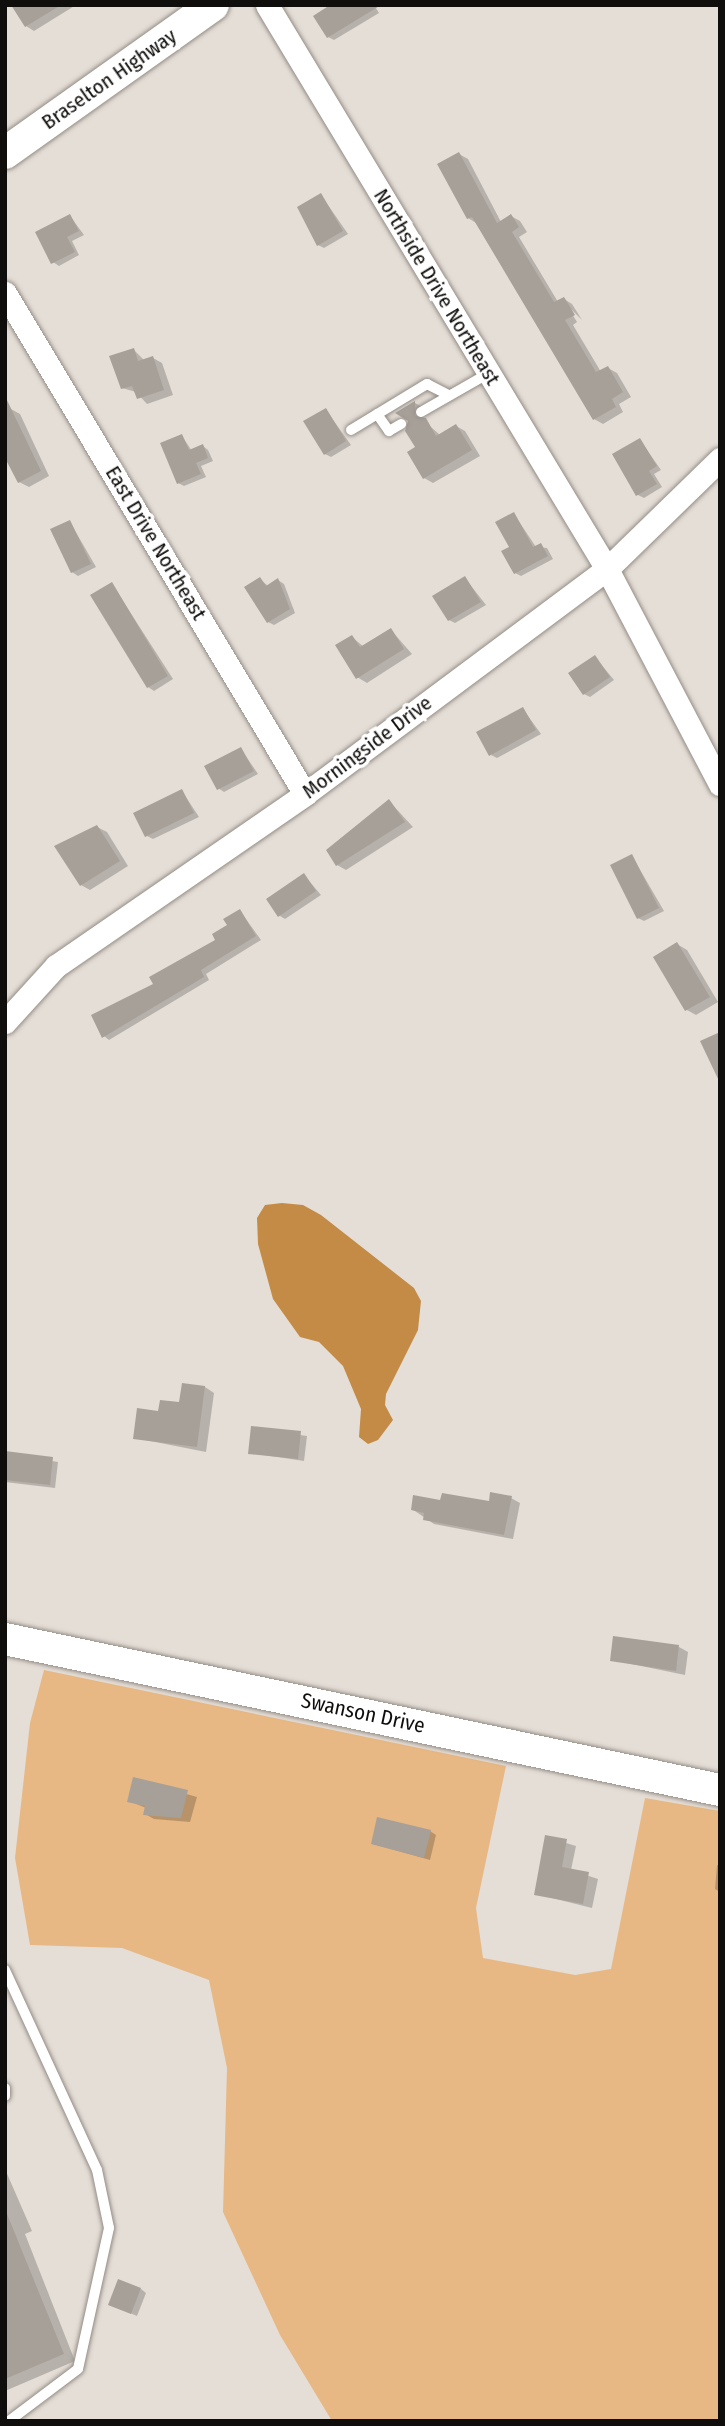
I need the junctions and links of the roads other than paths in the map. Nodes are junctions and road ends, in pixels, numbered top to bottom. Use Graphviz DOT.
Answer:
graph roads {
  1 [pos="213,5"];
  2 [pos="267,5"];
  3 [pos="5,153"];
  4 [pos="5,293"];
  5 [pos="489,373"];
  6 [pos="449,395"];
  7 [pos="422,412"];
  8 [pos="377,414"];
  9 [pos="401,424"];
  10 [pos="351,430"];
  11 [pos="720,458"];
  12 [pos="607,569"];
  13 [pos="720,784"];
  14 [pos="305,794"];
  15 [pos="5,1022"];
  16 [pos="5,1639"];
  17 [pos="720,1790"];
  18 [pos="5,1970"];
  19 [pos="5,2088"];
  20 [pos="5,2096"];
  21 [pos="9,2421"];
  1 -- 3 [label="street, Braselton Highway"];
  2 -- 5 [label="street, Northside Drive Northeast"];
  4 -- 14 [label="street, East Drive Northeast"];
  5 -- 6 [label="lane"];
  5 -- 12 [label="street, Northside Drive Northeast"];
  6 -- 7 [label="lane"];
  6 -- 8 [label="lane"];
  8 -- 9 [label="lane"];
  8 -- 10 [label="lane"];
  11 -- 12 [label="street, Morningside Drive"];
  12 -- 13 [label="street, Northside Drive Northeast"];
  12 -- 14 [label="street, Morningside Drive"];
  14 -- 15 [label="street, Morningside Drive"];
  16 -- 17 [label="street, Swanson Drive"];
  18 -- 21 [label="lane"];
  19 -- 20 [label="lane"];
}
